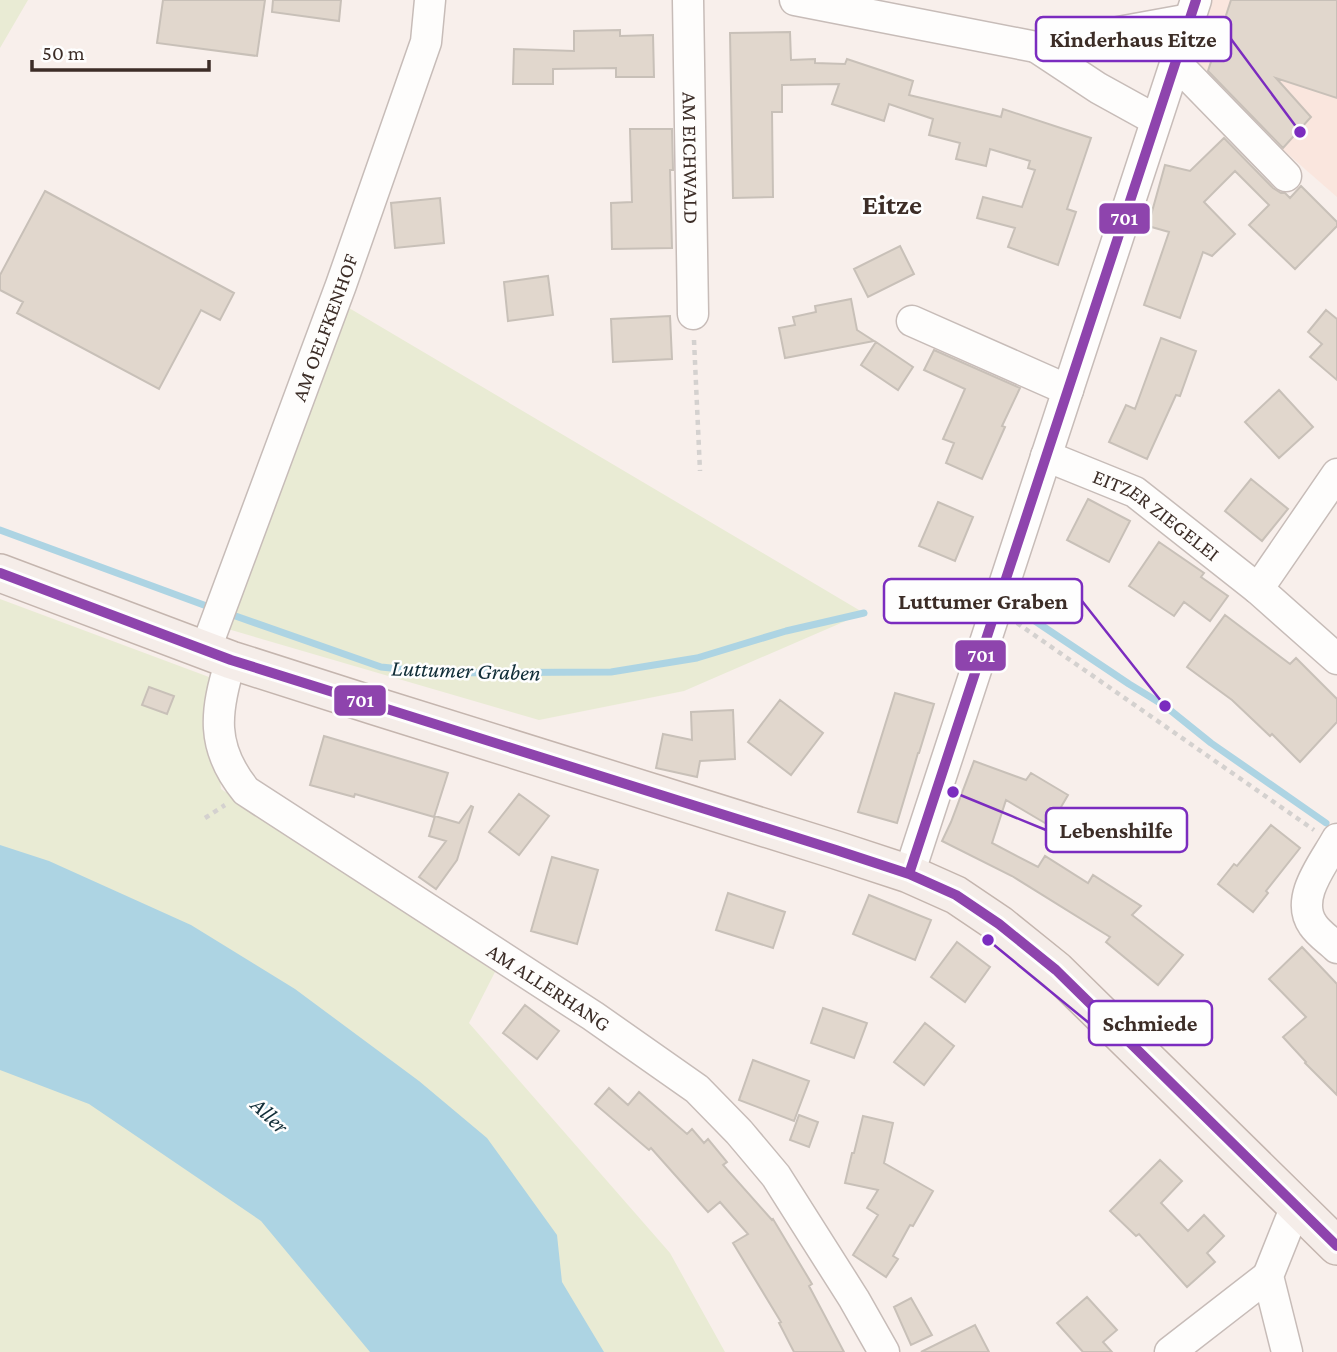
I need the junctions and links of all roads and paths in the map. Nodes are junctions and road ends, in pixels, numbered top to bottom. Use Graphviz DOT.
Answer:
graph roads {
  1 [pos="430,0"];
  2 [pos="688,0"];
  3 [pos="794,0"];
  4 [pos="1193,9"];
  5 [pos="1035,47"];
  6 [pos="1175,62"];
  7 [pos="1156,120"];
  8 [pos="1286,176"];
  9 [pos="693,314"];
  10 [pos="912,321"];
  11 [pos="1068,390"];
  12 [pos="1046,456"];
  13 [pos="700,471"];
  14 [pos="1337,474"];
  15 [pos="0,573"];
  16 [pos="1258,589"];
  17 [pos="996,609"];
  18 [pos="216,647"];
  19 [pos="1337,659"];
  20 [pos="215,812"];
  21 [pos="205,818"];
  22 [pos="1336,842"];
  23 [pos="909,874"];
  24 [pos="1337,948"];
  25 [pos="1296,1206"];
  26 [pos="1337,1246"];
  27 [pos="1268,1276"];
  28 [pos="884,1352"];
  29 [pos="1170,1352"];
  30 [pos="1287,1352"];
  1 -- 18 [label="street, AM OELFKENHOF"];
  2 -- 9 [label="street, AM EICHWALD"];
  3 -- 5 [label="street"];
  4 -- 5 [label="street"];
  4 -- 6 [label="street"];
  5 -- 7 [label="street"];
  6 -- 7 [label="street"];
  6 -- 8 [label="street"];
  7 -- 11 [label="street"];
  9 -- 13 [label="path"];
  10 -- 11 [label="street"];
  11 -- 12 [label="street"];
  12 -- 16 [label="street, EITZER ZIEGELEI"];
  12 -- 17 [label="street"];
  14 -- 16 [label="street"];
  15 -- 18 [label="main road"];
  16 -- 19 [label="street, EITZER ZIEGELEI"];
  17 -- 22 [label="path"];
  17 -- 23 [label="street"];
  18 -- 23 [label="main road"];
  18 -- 28 [label="street, AM ALLERHANG"];
  20 -- 21 [label="path"];
  22 -- 24 [label="street"];
  23 -- 25 [label="main road"];
  25 -- 26 [label="main road"];
  25 -- 27 [label="street"];
  27 -- 29 [label="street"];
  27 -- 30 [label="street"];
}
